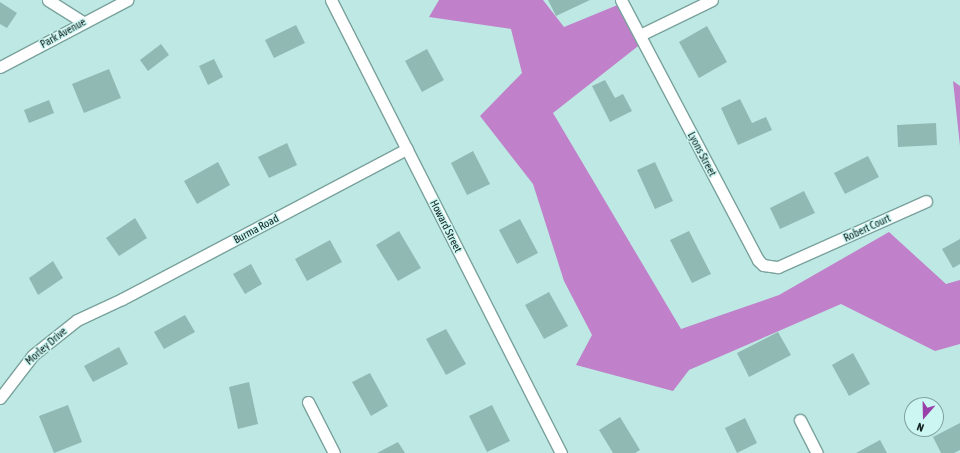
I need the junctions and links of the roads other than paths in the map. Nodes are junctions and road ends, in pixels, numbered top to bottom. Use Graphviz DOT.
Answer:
graph roads {
  1 [pos="48,0"];
  2 [pos="127,0"];
  3 [pos="331,0"];
  4 [pos="621,0"];
  5 [pos="712,0"];
  6 [pos="83,22"];
  7 [pos="640,35"];
  8 [pos="0,67"];
  9 [pos="407,149"];
  10 [pos="926,200"];
  11 [pos="808,255"];
  12 [pos="104,306"];
  13 [pos="0,398"];
  14 [pos="308,402"];
  15 [pos="800,420"];
  16 [pos="334,453"];
  17 [pos="561,453"];
  18 [pos="817,453"];
  1 -- 6 [label="street"];
  2 -- 6 [label="street, Park Avenue"];
  3 -- 9 [label="street, Howard Street"];
  4 -- 7 [label="street, Lyons Street"];
  5 -- 7 [label="street"];
  6 -- 8 [label="street, Park Avenue"];
  7 -- 11 [label="street, Lyons Street"];
  9 -- 12 [label="street, Burma Road"];
  9 -- 17 [label="street, Howard Street"];
  10 -- 11 [label="street, Robert Court"];
  12 -- 13 [label="street, Morley Drive"];
  14 -- 16 [label="street"];
  15 -- 18 [label="street"];
}
